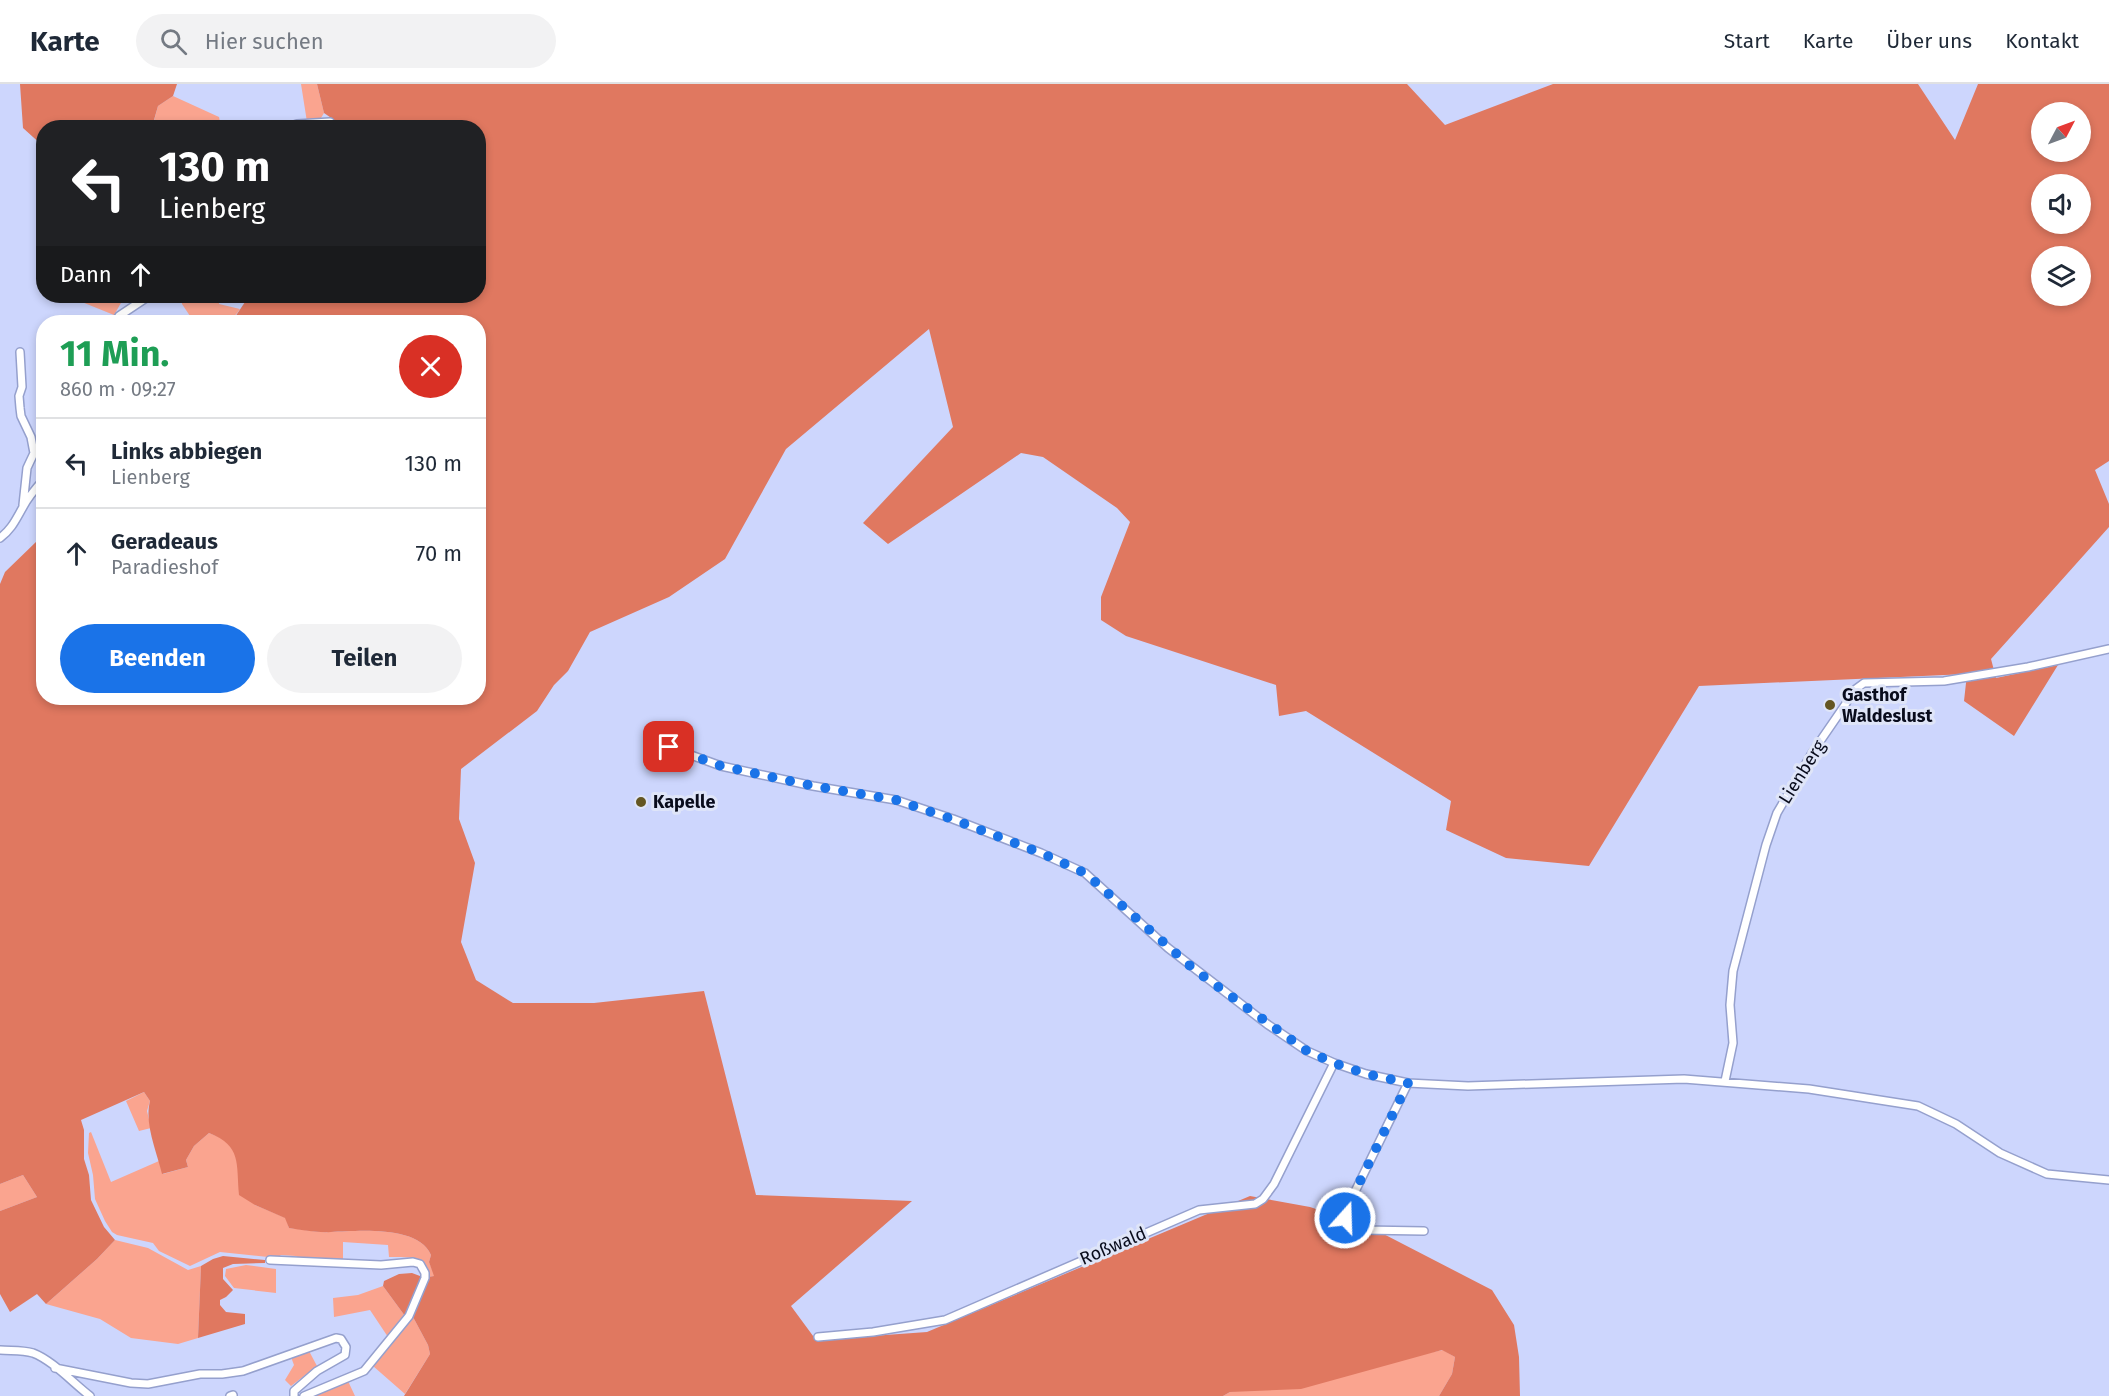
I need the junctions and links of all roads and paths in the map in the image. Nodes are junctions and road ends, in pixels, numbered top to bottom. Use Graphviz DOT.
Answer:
graph roads {
  1 [pos="138,303"];
  2 [pos="120,315"];
  3 [pos="20,352"];
  4 [pos="36,489"];
  5 [pos="23,505"];
  6 [pos="0,538"];
  7 [pos="2109,649"];
  8 [pos="669,747"];
  9 [pos="1334,1063"];
  10 [pos="1725,1081"];
  11 [pos="1408,1083"];
  12 [pos="2109,1180"];
  13 [pos="1424,1231"];
  14 [pos="270,1260"];
  15 [pos="818,1337"];
  16 [pos="0,1350"];
  17 [pos="55,1368"];
  18 [pos="90,1396"];
  19 [pos="294,1396"];
  20 [pos="304,1396"];
  1 -- 2 [label="street"];
  3 -- 5 [label="street"];
  4 -- 5 [label="street"];
  5 -- 6 [label="street"];
  7 -- 10 [label="street, Lienberg"];
  8 -- 9 [label="street"];
  9 -- 11 [label="street"];
  9 -- 15 [label="street, Roßwald"];
  10 -- 11 [label="street"];
  10 -- 12 [label="street"];
  11 -- 13 [label="street"];
  14 -- 20 [label="street"];
  16 -- 17 [label="street"];
  17 -- 18 [label="street"];
  17 -- 19 [label="street"];
}
